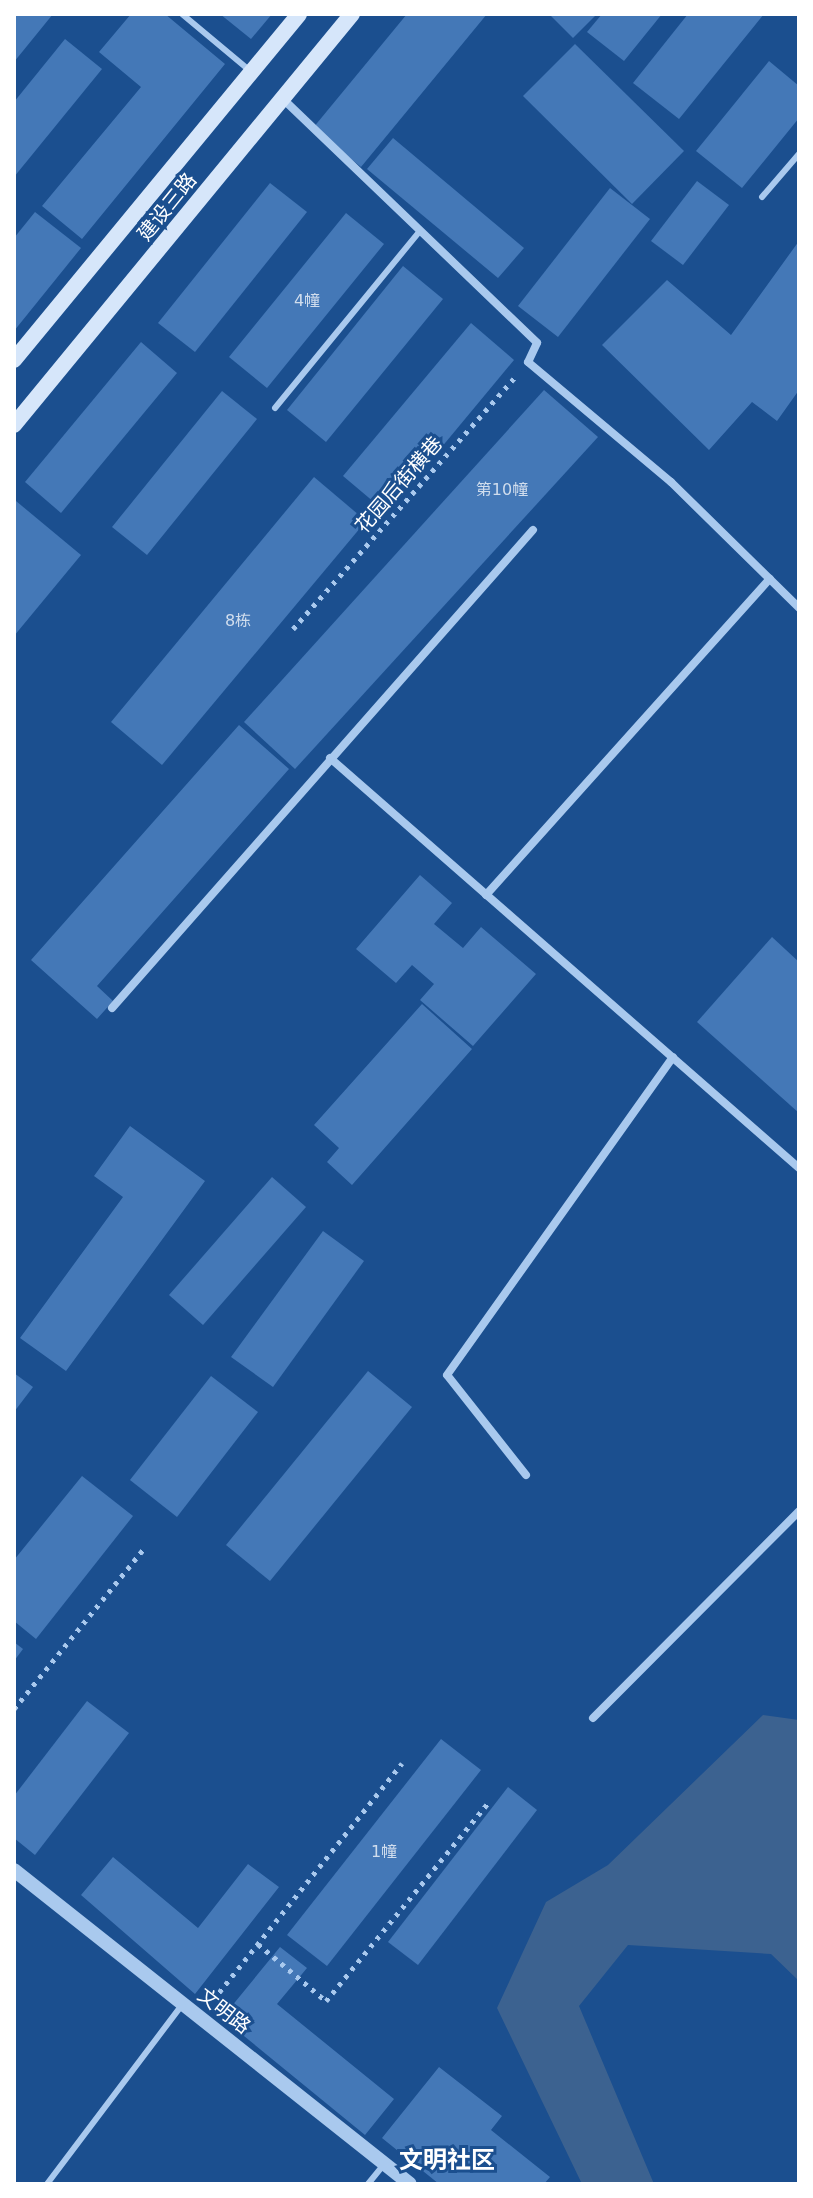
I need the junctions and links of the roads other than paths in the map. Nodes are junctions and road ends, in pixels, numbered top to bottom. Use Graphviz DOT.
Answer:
graph roads {
  1 [pos="182,14"];
  2 [pos="299,14"];
  3 [pos="352,14"];
  4 [pos="252,72"];
  5 [pos="282,98"];
  6 [pos="799,154"];
  7 [pos="762,197"];
  8 [pos="418,233"];
  9 [pos="14,360"];
  10 [pos="275,408"];
  11 [pos="14,425"];
  12 [pos="533,530"];
  13 [pos="770,579"];
  14 [pos="799,608"];
  15 [pos="330,758"];
  16 [pos="486,895"];
  17 [pos="112,1008"];
  18 [pos="673,1057"];
  19 [pos="799,1168"];
  20 [pos="526,1475"];
  21 [pos="799,1511"];
  22 [pos="593,1718"];
  23 [pos="14,1870"];
  24 [pos="182,2004"];
  25 [pos="384,2164"];
  26 [pos="47,2184"];
  27 [pos="368,2184"];
  28 [pos="410,2184"];
  1 -- 4 [label="lane"];
  2 -- 4 [label="main road, 建设三路"];
  3 -- 5 [label="main road, 建设三路"];
  4 -- 9 [label="main road, 建设三路"];
  5 -- 8 [label="street"];
  5 -- 11 [label="main road, 建设三路"];
  6 -- 7 [label="lane"];
  8 -- 10 [label="lane"];
  8 -- 13 [label="street"];
  12 -- 15 [label="street"];
  13 -- 14 [label="street"];
  13 -- 16 [label="street"];
  15 -- 16 [label="street"];
  15 -- 17 [label="street"];
  16 -- 18 [label="street"];
  18 -- 19 [label="street"];
  18 -- 20 [label="street"];
  21 -- 22 [label="street"];
  23 -- 24 [label="street, 文明路"];
  24 -- 25 [label="street, 文明路"];
  24 -- 26 [label="lane"];
  25 -- 27 [label="lane"];
  25 -- 28 [label="street, 文明路"];
}
